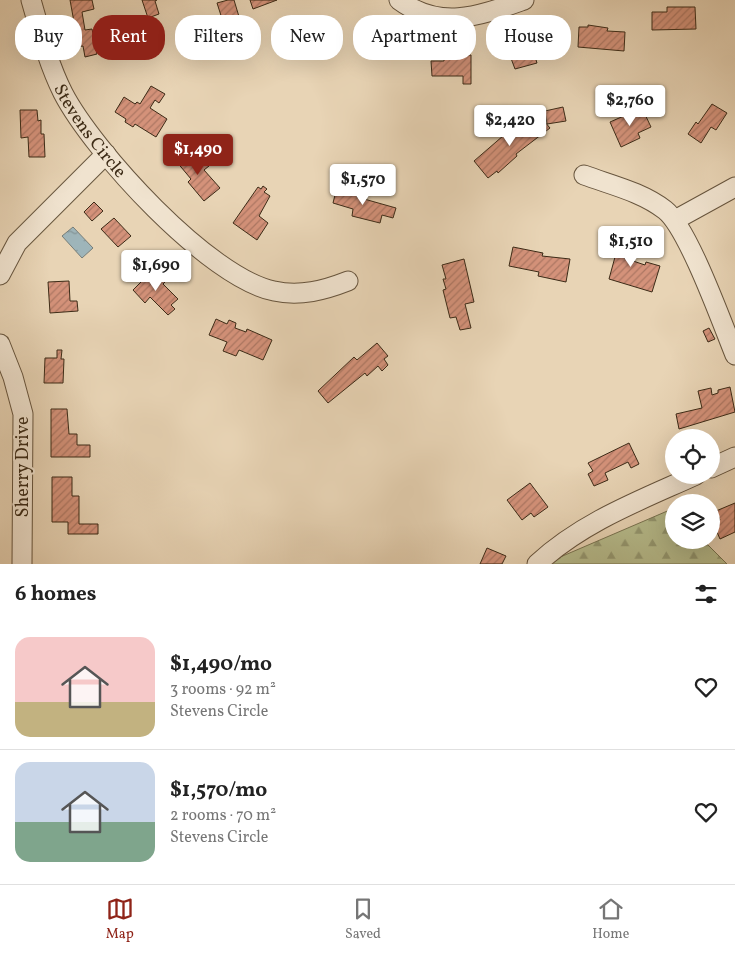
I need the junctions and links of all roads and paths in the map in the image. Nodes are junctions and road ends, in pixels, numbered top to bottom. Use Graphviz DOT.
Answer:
graph roads {
  1 [pos="31,0"];
  2 [pos="399,0"];
  3 [pos="524,0"];
  4 [pos="106,154"];
  5 [pos="584,175"];
  6 [pos="735,187"];
  7 [pos="675,220"];
  8 [pos="0,275"];
  9 [pos="348,281"];
  10 [pos="0,344"];
  11 [pos="735,354"];
  12 [pos="735,458"];
  13 [pos="720,464"];
  14 [pos="676,484"];
  15 [pos="22,564"];
  16 [pos="537,564"];
  1 -- 4 [label="street, Stevens Circle"];
  2 -- 3 [label="street"];
  4 -- 8 [label="street"];
  4 -- 9 [label="street, Stevens Circle"];
  5 -- 7 [label="street"];
  6 -- 7 [label="street"];
  7 -- 11 [label="street"];
  10 -- 15 [label="street, Sherry Drive"];
  12 -- 13 [label="street"];
  14 -- 16 [label="street"];
}
